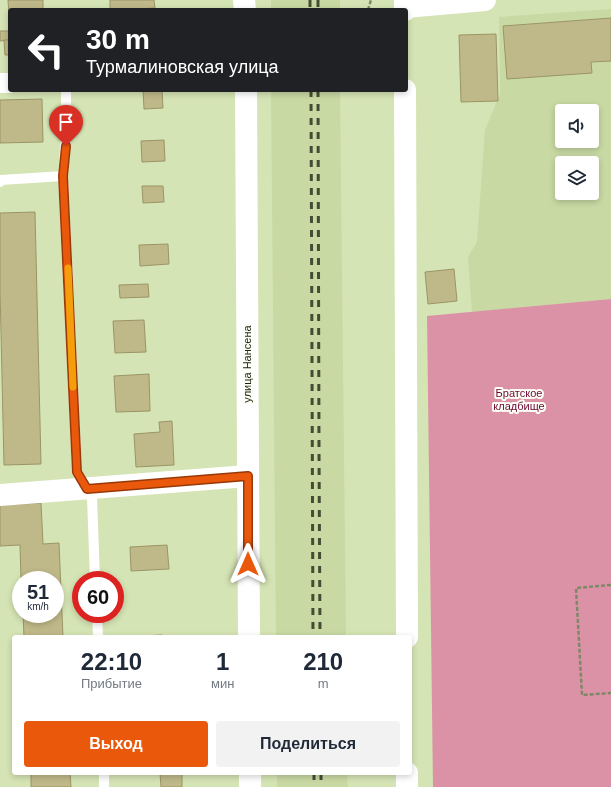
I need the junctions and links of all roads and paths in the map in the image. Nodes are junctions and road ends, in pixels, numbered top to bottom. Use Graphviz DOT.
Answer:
graph roads {
  1 [pos="485,0"];
  2 [pos="405,6"];
  3 [pos="66,92"];
  4 [pos="246,92"];
  5 [pos="405,92"];
  6 [pos="63,176"];
  7 [pos="0,182"];
  8 [pos="248,476"];
  9 [pos="87,489"];
  10 [pos="0,495"];
  11 [pos="95,571"];
  12 [pos="611,585"];
  13 [pos="97,623"];
  14 [pos="98,635"];
  15 [pos="249,635"];
  16 [pos="407,635"];
  17 [pos="611,693"];
  18 [pos="104,775"];
  19 [pos="250,775"];
  20 [pos="407,775"];
  21 [pos="104,787"];
  22 [pos="250,787"];
  23 [pos="408,787"];
  1 -- 2 [label="main road"];
  3 -- 6 [label="lane"];
  4 -- 8 [label="main road, улица Нансена"];
  5 -- 16 [label="main road"];
  6 -- 7 [label="lane"];
  6 -- 9 [label="lane"];
  8 -- 9 [label="main road"];
  8 -- 15 [label="main road, улица Нансена"];
  9 -- 10 [label="main road"];
  9 -- 11 [label="lane"];
  12 -- 17 [label="path"];
  13 -- 14 [label="lane"];
  18 -- 21 [label="lane"];
  19 -- 22 [label="main road"];
  20 -- 23 [label="main road"];
}
